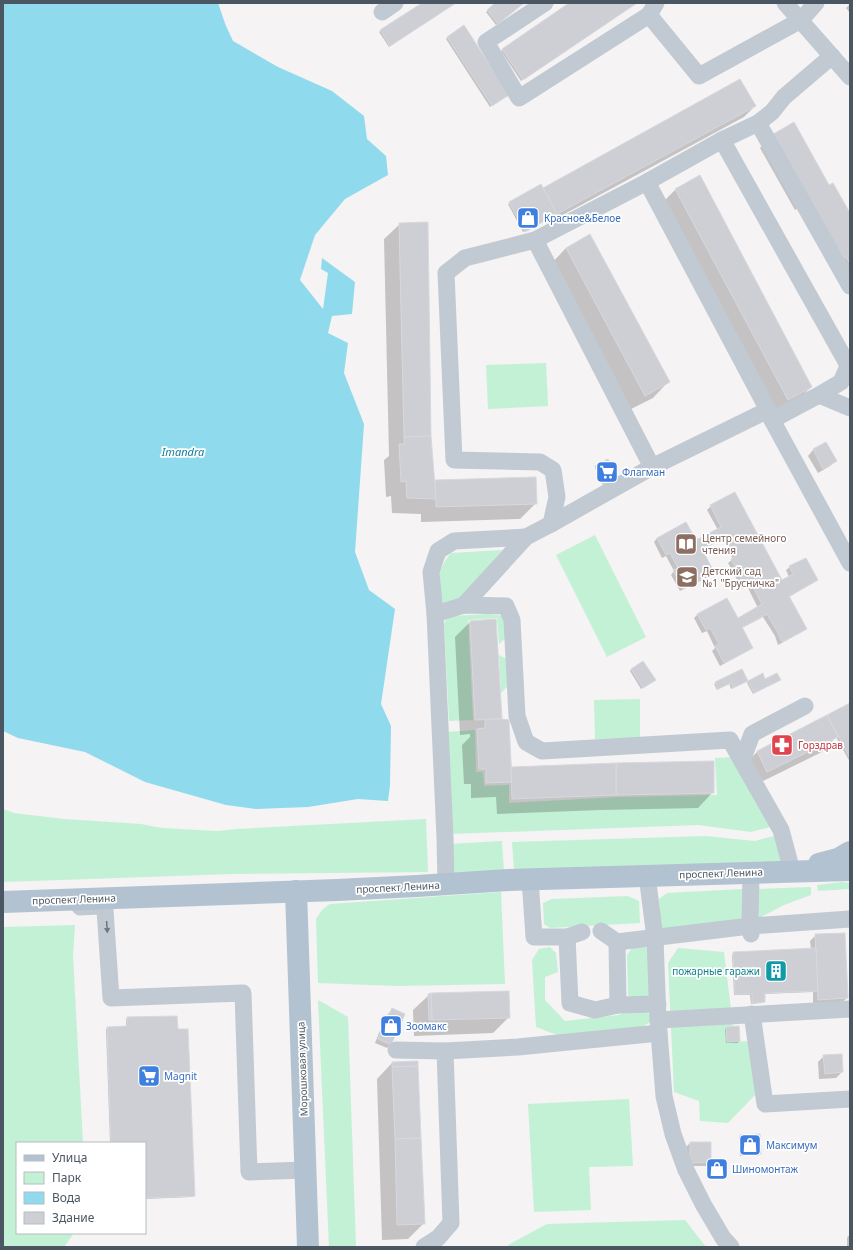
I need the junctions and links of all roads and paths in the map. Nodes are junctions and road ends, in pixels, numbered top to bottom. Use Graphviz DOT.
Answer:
graph roads {
  1 [pos="544,3"];
  2 [pos="785,3"];
  3 [pos="816,3"];
  4 [pos="653,9"];
  5 [pos="801,20"];
  6 [pos="832,56"];
  7 [pos="850,77"];
  8 [pos="758,123"];
  9 [pos="722,140"];
  10 [pos="647,182"];
  11 [pos="535,240"];
  12 [pos="850,286"];
  13 [pos="849,364"];
  14 [pos="819,395"];
  15 [pos="850,408"];
  16 [pos="770,415"];
  17 [pos="652,467"];
  18 [pos="550,524"];
  19 [pos="526,537"];
  20 [pos="850,563"];
  21 [pos="464,605"];
  22 [pos="435,614"];
  23 [pos="805,706"];
  24 [pos="742,761"];
  25 [pos="850,852"];
  26 [pos="850,870"];
  27 [pos="792,871"];
  28 [pos="751,872"];
  29 [pos="647,875"];
  30 [pos="530,879"];
  31 [pos="446,884"];
  32 [pos="296,891"];
  33 [pos="43,901"];
  34 [pos="3,902"];
  35 [pos="850,919"];
  36 [pos="751,930"];
  37 [pos="601,931"];
  38 [pos="655,938"];
  39 [pos="617,942"];
  40 [pos="618,1005"];
  41 [pos="850,1009"];
  42 [pos="752,1014"];
  43 [pos="659,1019"];
  44 [pos="396,1050"];
  45 [pos="445,1051"];
  46 [pos="850,1099"];
  47 [pos="306,1170"];
  48 [pos="308,1247"];
  49 [pos="424,1247"];
  50 [pos="731,1247"];
  1 -- 4 [label="street"];
  2 -- 5 [label="street"];
  3 -- 5 [label="street"];
  4 -- 5 [label="street"];
  5 -- 6 [label="street"];
  6 -- 7 [label="street"];
  6 -- 8 [label="street"];
  8 -- 9 [label="street"];
  8 -- 12 [label="street"];
  9 -- 10 [label="street"];
  9 -- 13 [label="street"];
  10 -- 11 [label="street"];
  10 -- 16 [label="street"];
  11 -- 17 [label="street"];
  11 -- 18 [label="street"];
  13 -- 14 [label="street"];
  14 -- 15 [label="street"];
  14 -- 16 [label="street"];
  16 -- 17 [label="street"];
  16 -- 20 [label="street"];
  17 -- 18 [label="street"];
  18 -- 19 [label="street"];
  19 -- 21 [label="street"];
  19 -- 22 [label="street"];
  21 -- 22 [label="street"];
  21 -- 24 [label="street"];
  22 -- 31 [label="street"];
  23 -- 24 [label="street"];
  24 -- 27 [label="street"];
  25 -- 27 [label="main road, проспект Ленина"];
  26 -- 27 [label="main road, проспект Ленина"];
  27 -- 28 [label="main road, проспект Ленина"];
  28 -- 29 [label="main road, проспект Ленина"];
  28 -- 36 [label="street"];
  29 -- 30 [label="main road, проспект Ленина"];
  29 -- 38 [label="street"];
  30 -- 31 [label="main road, проспект Ленина"];
  30 -- 40 [label="street"];
  31 -- 32 [label="main road, проспект Ленина"];
  32 -- 33 [label="main road, проспект Ленина"];
  32 -- 47 [label="main road, Морошковая улица"];
  33 -- 34 [label="main road, проспект Ленина"];
  33 -- 47 [label="street, one-way"];
  35 -- 36 [label="street"];
  36 -- 38 [label="street"];
  37 -- 39 [label="street"];
  38 -- 39 [label="street"];
  38 -- 43 [label="street"];
  39 -- 40 [label="street"];
  40 -- 43 [label="street"];
  41 -- 42 [label="street"];
  42 -- 43 [label="street"];
  42 -- 46 [label="street"];
  43 -- 45 [label="street"];
  43 -- 50 [label="street"];
  44 -- 45 [label="street"];
  45 -- 49 [label="street"];
  47 -- 48 [label="main road, Морошковая улица"];
}
